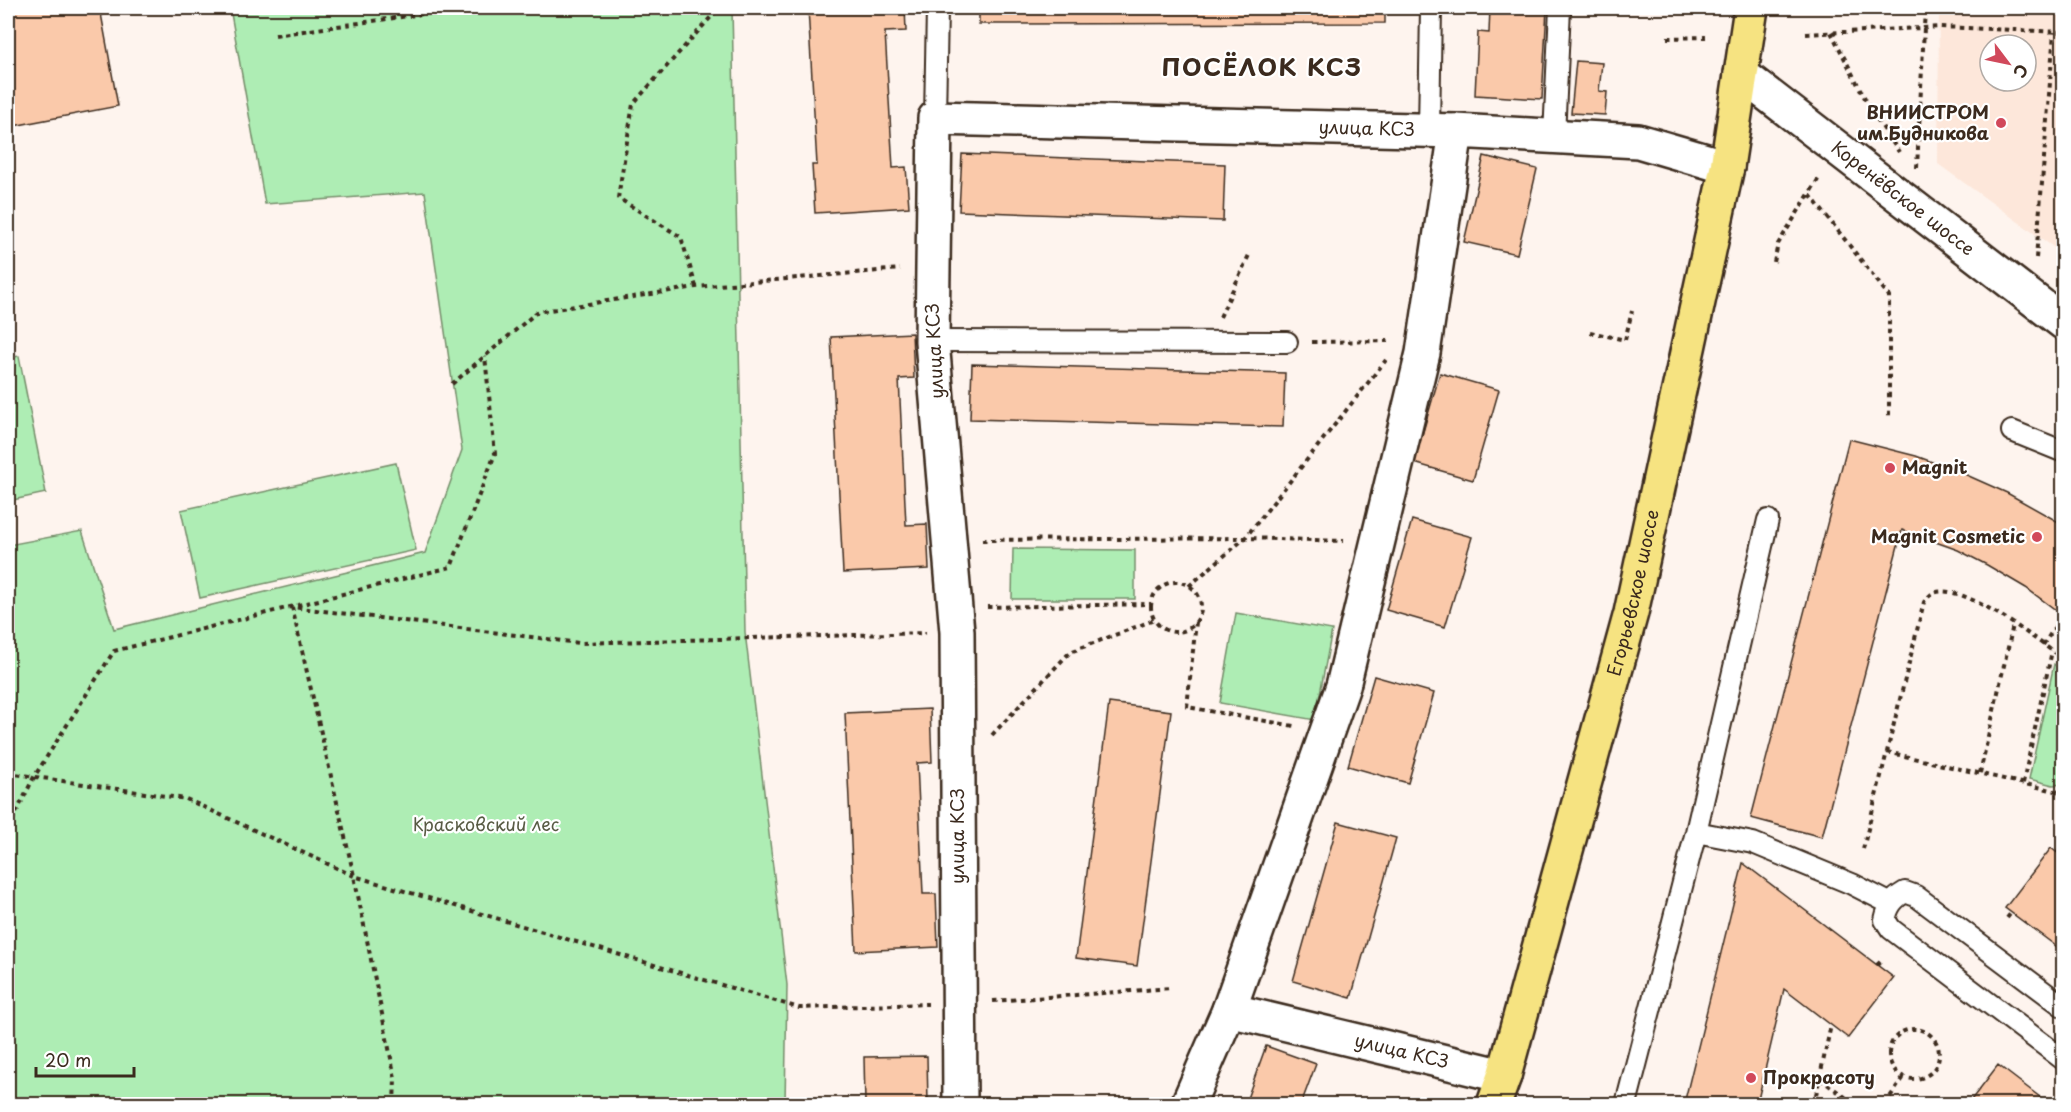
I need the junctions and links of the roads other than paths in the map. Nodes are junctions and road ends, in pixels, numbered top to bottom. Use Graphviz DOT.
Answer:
graph roads {
  1 [pos="937,8"];
  2 [pos="1431,8"];
  3 [pos="1560,8"];
  4 [pos="1751,8"];
  5 [pos="1742,74"];
  6 [pos="935,118"];
  7 [pos="1443,131"];
  8 [pos="1554,136"];
  9 [pos="1727,167"];
  10 [pos="2064,323"];
  11 [pos="932,341"];
  12 [pos="1287,342"];
  13 [pos="2012,431"];
  14 [pos="2064,452"];
  15 [pos="1768,520"];
  16 [pos="1696,832"];
  17 [pos="1891,904"];
  18 [pos="2064,1007"];
  19 [pos="1229,1010"];
  20 [pos="2064,1060"];
  21 [pos="1499,1090"];
  22 [pos="960,1104"];
  23 [pos="1188,1104"];
  24 [pos="1626,1104"];
  1 -- 6 [label="lane"];
  2 -- 7 [label="lane"];
  3 -- 8 [label="lane"];
  4 -- 5 [label="main road, Егорьевское шоссе"];
  5 -- 9 [label="main road, Егорьевское шоссе"];
  5 -- 10 [label="street, Коренёвское шоссе"];
  6 -- 7 [label="street, улица КСЗ"];
  6 -- 11 [label="street, улица КСЗ"];
  7 -- 8 [label="street, улица КСЗ"];
  7 -- 19 [label="street"];
  8 -- 9 [label="street, улица КСЗ"];
  9 -- 21 [label="main road, Егорьевское шоссе"];
  11 -- 12 [label="lane"];
  11 -- 22 [label="street, улица КСЗ"];
  13 -- 14 [label="lane"];
  15 -- 16 [label="lane"];
  16 -- 17 [label="lane"];
  16 -- 24 [label="lane"];
  17 -- 18 [label="lane"];
  17 -- 20 [label="lane"];
  19 -- 21 [label="street, улица КСЗ"];
  19 -- 23 [label="street"];
}
